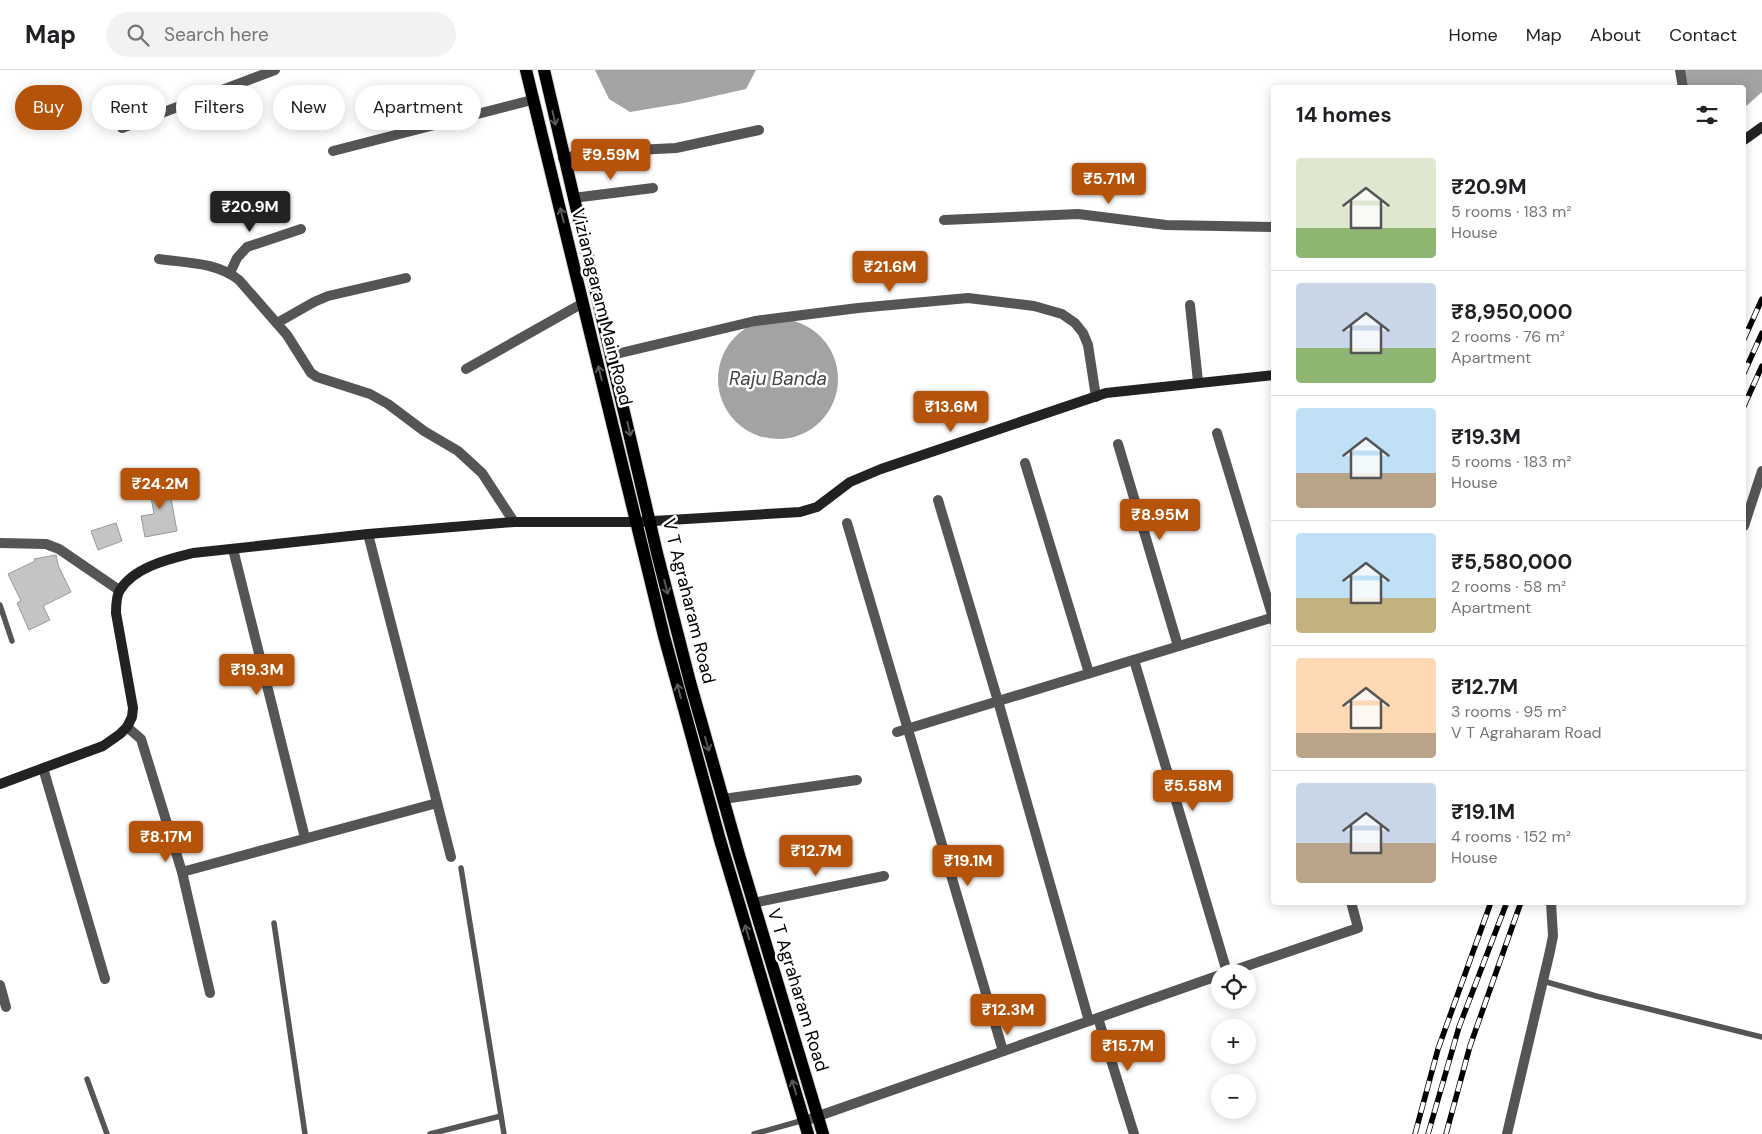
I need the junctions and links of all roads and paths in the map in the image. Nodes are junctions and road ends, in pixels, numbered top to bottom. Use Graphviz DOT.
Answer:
graph roads {
  1 [pos="275,70"];
  2 [pos="526,70"];
  3 [pos="544,70"];
  4 [pos="1680,70"];
  5 [pos="1682,85"];
  6 [pos="532,100"];
  7 [pos="166,111"];
  8 [pos="1762,127"];
  9 [pos="759,130"];
  10 [pos="1746,139"];
  11 [pos="333,151"];
  12 [pos="563,158"];
  13 [pos="653,188"];
  14 [pos="573,198"];
  15 [pos="944,220"];
  16 [pos="1271,227"];
  17 [pos="302,229"];
  18 [pos="159,258"];
  19 [pos="230,273"];
  20 [pos="406,278"];
  21 [pos="583,303"];
  22 [pos="1190,306"];
  23 [pos="277,323"];
  24 [pos="612,355"];
  25 [pos="466,369"];
  26 [pos="1271,375"];
  27 [pos="1198,382"];
  28 [pos="1096,397"];
  29 [pos="1217,434"];
  30 [pos="1118,444"];
  31 [pos="1025,463"];
  32 [pos="1762,471"];
  33 [pos="938,500"];
  34 [pos="1746,520"];
  35 [pos="514,522"];
  36 [pos="637,522"];
  37 [pos="651,522"];
  38 [pos="847,523"];
  39 [pos="368,534"];
  40 [pos="0,543"];
  41 [pos="233,548"];
  42 [pos="119,590"];
  43 [pos="0,605"];
  44 [pos="1271,611"];
  45 [pos="1271,619"];
  46 [pos="12,641"];
  47 [pos="1178,646"];
  48 [pos="1134,660"];
  49 [pos="1089,673"];
  50 [pos="998,701"];
  51 [pos="126,727"];
  52 [pos="903,730"];
  53 [pos="43,768"];
  54 [pos="856,780"];
  55 [pos="0,784"];
  56 [pos="723,799"];
  57 [pos="437,803"];
  58 [pos="305,838"];
  59 [pos="451,857"];
  60 [pos="461,868"];
  61 [pos="182,872"];
  62 [pos="884,876"];
  63 [pos="753,903"];
  64 [pos="1352,905"];
  65 [pos="1551,905"];
  66 [pos="274,923"];
  67 [pos="1226,964"];
  68 [pos="1252,964"];
  69 [pos="105,979"];
  70 [pos="1211,979"];
  71 [pos="1544,981"];
  72 [pos="0,985"];
  73 [pos="210,993"];
  74 [pos="6,1007"];
  75 [pos="1094,1019"];
  76 [pos="1762,1038"];
  77 [pos="1003,1051"];
  78 [pos="88,1080"];
  79 [pos="501,1116"];
  80 [pos="818,1116"];
  81 [pos="804,1120"];
  82 [pos="107,1134"];
  83 [pos="305,1134"];
  84 [pos="430,1134"];
  85 [pos="504,1134"];
  86 [pos="754,1134"];
  87 [pos="808,1134"];
  88 [pos="824,1134"];
  89 [pos="1134,1134"];
  90 [pos="1506,1134"];
  1 -- 7 [label="street"];
  2 -- 6 [label="main road, Vizianagaram Main Road"];
  3 -- 12 [label="main road, V T Agraharam Road, one-way"];
  4 -- 5 [label="street"];
  6 -- 11 [label="street"];
  21 -- 6 [label="main road, Vizianagaram Main Road, one-way"];
  8 -- 10 [label="street"];
  9 -- 12 [label="street"];
  12 -- 14 [label="main road, V T Agraharam Road"];
  13 -- 14 [label="street"];
  14 -- 24 [label="main road, V T Agraharam Road"];
  15 -- 16 [label="street"];
  17 -- 19 [label="street"];
  18 -- 19 [label="street"];
  19 -- 23 [label="street"];
  20 -- 23 [label="street"];
  21 -- 25 [label="street"];
  36 -- 21 [label="main road, Vizianagaram Main Road, one-way"];
  22 -- 27 [label="street"];
  23 -- 35 [label="street"];
  24 -- 28 [label="street"];
  24 -- 37 [label="main road, V T Agraharam Road, one-way"];
  26 -- 27 [label="street"];
  27 -- 28 [label="street"];
  28 -- 37 [label="street"];
  29 -- 44 [label="street"];
  30 -- 47 [label="street"];
  31 -- 49 [label="street"];
  32 -- 34 [label="street"];
  33 -- 50 [label="street"];
  35 -- 36 [label="street"];
  35 -- 39 [label="street"];
  36 -- 37 [label="street"];
  81 -- 36 [label="main road, V T Agraharam Road, one-way"];
  37 -- 56 [label="main road, V T Agraharam Road, one-way"];
  38 -- 52 [label="street"];
  39 -- 41 [label="street"];
  39 -- 57 [label="street"];
  40 -- 42 [label="street"];
  41 -- 42 [label="street"];
  41 -- 58 [label="street"];
  42 -- 51 [label="street"];
  43 -- 46 [label="lane"];
  45 -- 47 [label="street"];
  47 -- 48 [label="street"];
  48 -- 49 [label="street"];
  48 -- 67 [label="street"];
  49 -- 50 [label="street"];
  50 -- 52 [label="street"];
  50 -- 75 [label="street"];
  51 -- 53 [label="street"];
  51 -- 61 [label="street"];
  52 -- 77 [label="street"];
  53 -- 55 [label="street"];
  53 -- 69 [label="street"];
  54 -- 56 [label="street"];
  56 -- 63 [label="main road, V T Agraharam Road"];
  57 -- 58 [label="street"];
  57 -- 59 [label="street"];
  58 -- 61 [label="street"];
  60 -- 79 [label="lane"];
  61 -- 73 [label="street"];
  62 -- 63 [label="street"];
  63 -- 80 [label="main road, V T Agraharam Road"];
  64 -- 68 [label="street"];
  65 -- 71 [label="street"];
  66 -- 83 [label="lane"];
  70 -- 75 [label="street"];
  71 -- 76 [label="lane"];
  71 -- 90 [label="street"];
  72 -- 74 [label="street"];
  75 -- 77 [label="street"];
  75 -- 89 [label="street"];
  77 -- 80 [label="street"];
  78 -- 82 [label="lane"];
  79 -- 84 [label="lane"];
  79 -- 85 [label="lane"];
  80 -- 81 [label="street"];
  80 -- 88 [label="main road, V T Agraharam Road"];
  81 -- 86 [label="lane"];
  81 -- 87 [label="main road, V T Agraharam Road"];
}
